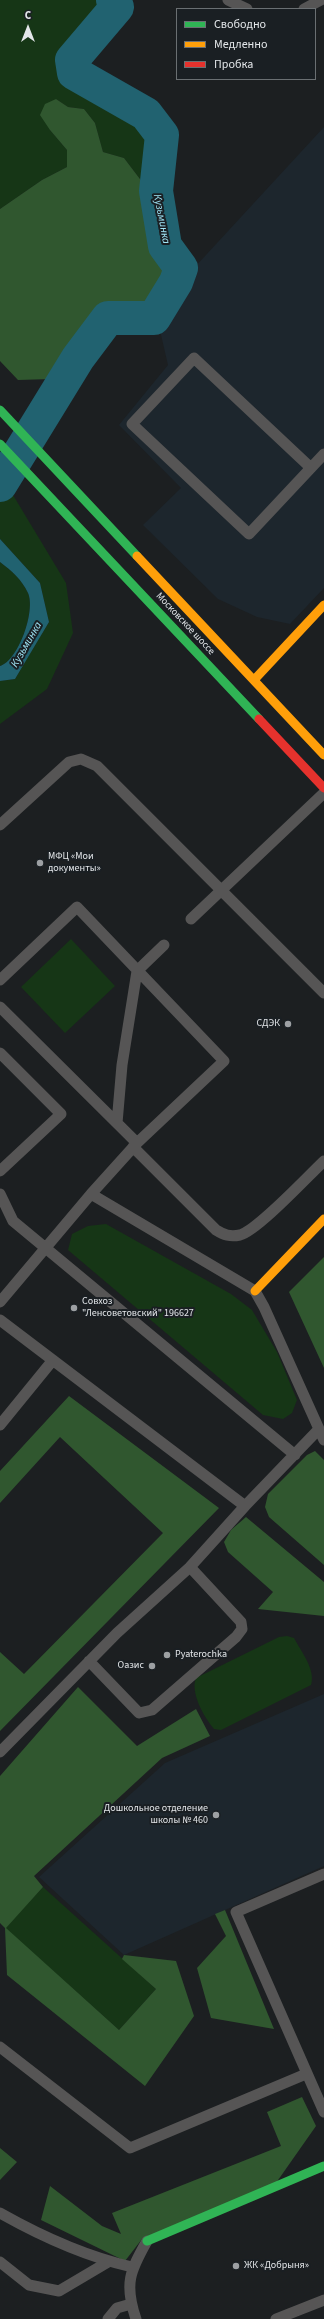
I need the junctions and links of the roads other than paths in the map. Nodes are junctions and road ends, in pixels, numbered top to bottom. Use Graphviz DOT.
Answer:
graph roads {
  1 [pos="228,0"];
  2 [pos="321,0"];
  3 [pos="245,8"];
  4 [pos="306,8"];
  5 [pos="0,410"];
  6 [pos="0,444"];
  7 [pos="324,454"];
  8 [pos="311,468"];
  9 [pos="324,605"];
  10 [pos="254,680"];
  11 [pos="323,754"];
  12 [pos="324,788"];
  13 [pos="324,793"];
  14 [pos="0,825"];
  15 [pos="222,890"];
  16 [pos="191,919"];
  17 [pos="164,945"];
  18 [pos="137,970"];
  19 [pos="0,980"];
  20 [pos="324,993"];
  21 [pos="0,1007"];
  22 [pos="0,1053"];
  23 [pos="116,1123"];
  24 [pos="135,1145"];
  25 [pos="324,1161"];
  26 [pos="0,1171"];
  27 [pos="0,1194"];
  28 [pos="91,1194"];
  29 [pos="324,1219"];
  30 [pos="46,1248"];
  31 [pos="255,1291"];
  32 [pos="0,1302"];
  33 [pos="0,1320"];
  34 [pos="53,1360"];
  35 [pos="0,1424"];
  36 [pos="319,1429"];
  37 [pos="324,1440"];
  38 [pos="295,1455"];
  39 [pos="244,1506"];
  40 [pos="190,1567"];
  41 [pos="89,1661"];
  42 [pos="0,1752"];
  43 [pos="324,1874"];
  44 [pos="0,2048"];
  45 [pos="306,2074"];
  46 [pos="324,2112"];
  47 [pos="324,2166"];
  48 [pos="0,2213"];
  49 [pos="147,2241"];
  50 [pos="0,2262"];
  51 [pos="108,2262"];
  52 [pos="132,2267"];
  53 [pos="324,2300"];
  54 [pos="131,2304"];
  55 [pos="108,2319"];
  56 [pos="136,2319"];
  57 [pos="276,2319"];
  1 -- 3 [label="lane"];
  2 -- 4 [label="lane"];
  5 -- 10 [label="main road, Московское шоссе"];
  6 -- 12 [label="main road, Московское шоссе"];
  7 -- 8 [label="lane"];
  8 -- 8 [label="lane"];
  9 -- 10 [label="main road"];
  10 -- 11 [label="main road, Московское шоссе"];
  13 -- 15 [label="lane"];
  14 -- 15 [label="lane"];
  15 -- 16 [label="lane"];
  15 -- 20 [label="lane"];
  17 -- 18 [label="lane"];
  18 -- 19 [label="lane"];
  18 -- 23 [label="lane"];
  18 -- 24 [label="lane"];
  21 -- 23 [label="lane"];
  22 -- 26 [label="lane"];
  23 -- 24 [label="lane"];
  24 -- 25 [label="lane"];
  24 -- 28 [label="lane"];
  27 -- 30 [label="lane"];
  28 -- 30 [label="lane"];
  28 -- 31 [label="lane"];
  29 -- 31 [label="main road"];
  30 -- 32 [label="lane"];
  30 -- 38 [label="lane"];
  31 -- 36 [label="lane"];
  33 -- 34 [label="lane"];
  34 -- 35 [label="lane"];
  34 -- 39 [label="lane"];
  36 -- 37 [label="lane"];
  36 -- 38 [label="lane"];
  38 -- 39 [label="lane"];
  39 -- 40 [label="lane"];
  40 -- 41 [label="lane"];
  40 -- 41 [label="lane"];
  41 -- 42 [label="lane"];
  43 -- 45 [label="lane"];
  44 -- 45 [label="lane"];
  45 -- 46 [label="lane"];
  47 -- 49 [label="main road"];
  48 -- 51 [label="lane"];
  49 -- 52 [label="lane"];
  50 -- 51 [label="lane"];
  51 -- 52 [label="lane"];
  52 -- 54 [label="lane"];
  53 -- 57 [label="lane"];
  54 -- 55 [label="lane"];
  54 -- 56 [label="lane"];
}
